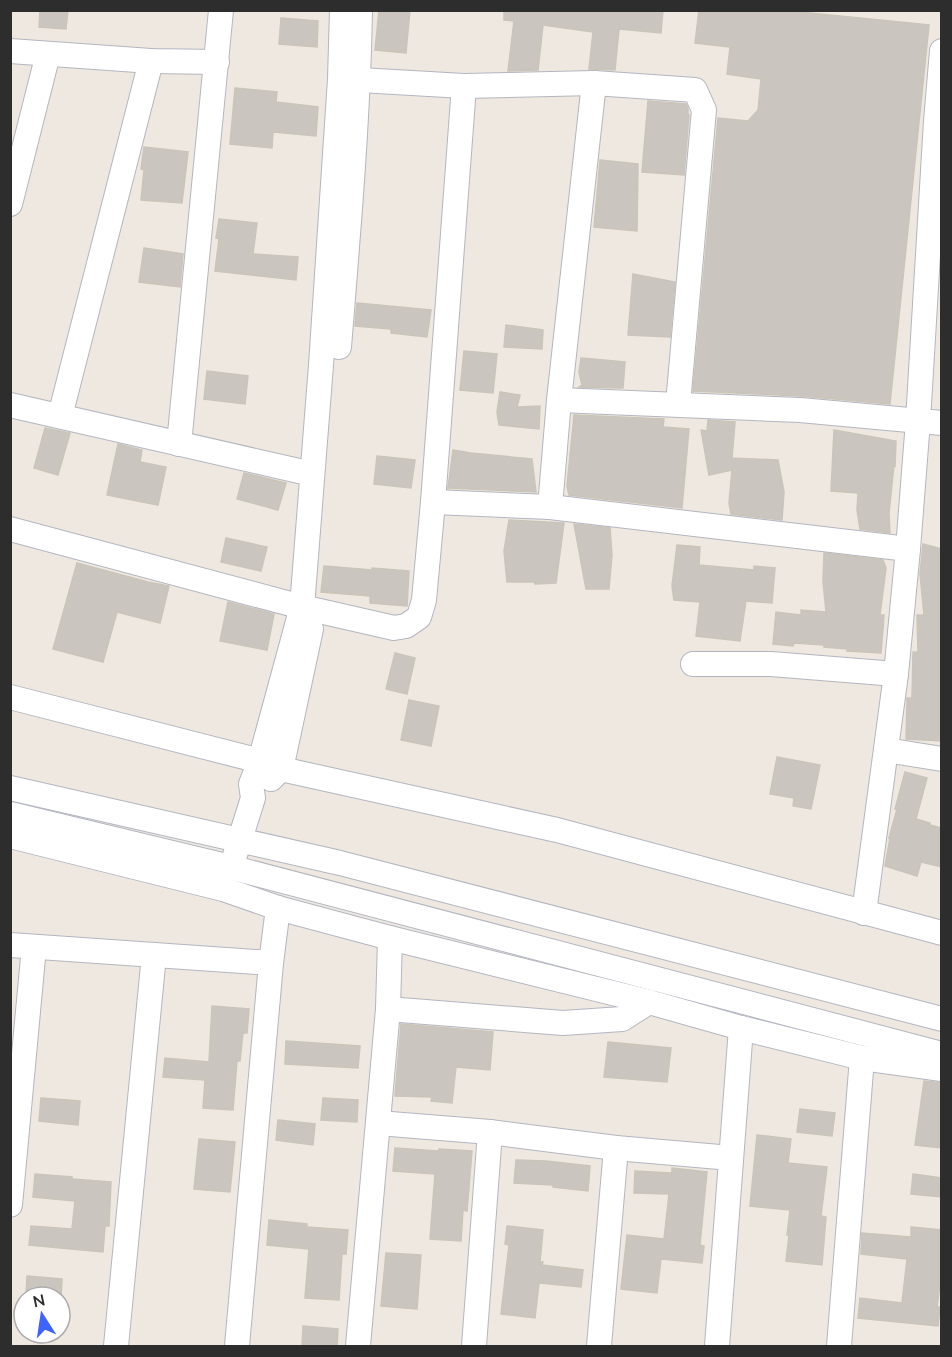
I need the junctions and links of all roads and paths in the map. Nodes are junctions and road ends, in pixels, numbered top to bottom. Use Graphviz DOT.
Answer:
graph roads {
  1 [pos="221,10"];
  2 [pos="342,10"];
  3 [pos="360,10"];
  4 [pos="10,51"];
  5 [pos="942,51"];
  6 [pos="48,54"];
  7 [pos="151,61"];
  8 [pos="217,63"];
  9 [pos="349,79"];
  10 [pos="594,83"];
  11 [pos="464,86"];
  12 [pos="939,121"];
  13 [pos="10,204"];
  14 [pos="559,400"];
  15 [pos="678,404"];
  16 [pos="10,405"];
  17 [pos="60,416"];
  18 [pos="930,422"];
  19 [pos="179,444"];
  20 [pos="312,474"];
  21 [pos="433,501"];
  22 [pos="550,507"];
  23 [pos="10,529"];
  24 [pos="908,549"];
  25 [pos="309,608"];
  26 [pos="693,664"];
  27 [pos="896,674"];
  28 [pos="10,697"];
  29 [pos="886,750"];
  30 [pos="942,759"];
  31 [pos="270,765"];
  32 [pos="10,788"];
  33 [pos="10,814"];
  34 [pos="10,836"];
  35 [pos="241,840"];
  36 [pos="227,878"];
  37 [pos="278,908"];
  38 [pos="864,913"];
  39 [pos="942,933"];
  40 [pos="390,938"];
  41 [pos="22,946"];
  42 [pos="154,955"];
  43 [pos="271,963"];
  44 [pos="649,1002"];
  45 [pos="388,1009"];
  46 [pos="942,1019"];
  47 [pos="741,1028"];
  48 [pos="942,1054"];
  49 [pos="862,1058"];
  50 [pos="942,1069"];
  51 [pos="378,1124"];
  52 [pos="490,1132"];
  53 [pos="616,1148"];
  54 [pos="731,1158"];
  55 [pos="10,1205"];
  56 [pos="116,1347"];
  57 [pos="237,1347"];
  58 [pos="358,1347"];
  59 [pos="474,1347"];
  60 [pos="599,1347"];
  61 [pos="717,1347"];
  62 [pos="838,1347"];
  1 -- 8 [label="street"];
  2 -- 9 [label="street"];
  3 -- 9 [label="street"];
  4 -- 6 [label="street"];
  5 -- 12 [label="street"];
  6 -- 7 [label="street"];
  6 -- 13 [label="street"];
  7 -- 8 [label="street"];
  7 -- 17 [label="street"];
  8 -- 19 [label="street"];
  9 -- 11 [label="street"];
  9 -- 20 [label="street"];
  9 -- 25 [label="street"];
  10 -- 11 [label="street"];
  10 -- 14 [label="street"];
  10 -- 15 [label="street"];
  11 -- 21 [label="street"];
  12 -- 18 [label="street"];
  14 -- 15 [label="street"];
  14 -- 22 [label="street"];
  15 -- 18 [label="street"];
  16 -- 17 [label="street"];
  17 -- 19 [label="street"];
  18 -- 24 [label="street"];
  19 -- 20 [label="street"];
  20 -- 25 [label="street"];
  21 -- 22 [label="street"];
  21 -- 25 [label="street"];
  22 -- 24 [label="street"];
  23 -- 25 [label="street"];
  24 -- 27 [label="street"];
  25 -- 31 [label="street"];
  26 -- 27 [label="street"];
  27 -- 29 [label="street"];
  28 -- 31 [label="street"];
  29 -- 30 [label="street"];
  29 -- 38 [label="street"];
  31 -- 35 [label="street"];
  31 -- 38 [label="street"];
  32 -- 35 [label="street"];
  33 -- 36 [label="street"];
  34 -- 36 [label="street"];
  35 -- 36 [label="street"];
  35 -- 46 [label="street"];
  36 -- 37 [label="street"];
  36 -- 48 [label="street"];
  37 -- 40 [label="street"];
  37 -- 43 [label="street"];
  38 -- 39 [label="street"];
  40 -- 44 [label="street"];
  40 -- 45 [label="street"];
  41 -- 42 [label="street"];
  41 -- 55 [label="street"];
  42 -- 43 [label="street"];
  42 -- 56 [label="street"];
  43 -- 57 [label="street"];
  44 -- 45 [label="street"];
  44 -- 47 [label="street"];
  45 -- 51 [label="street"];
  47 -- 49 [label="street"];
  47 -- 54 [label="street"];
  49 -- 50 [label="street"];
  49 -- 62 [label="street"];
  51 -- 52 [label="street"];
  51 -- 58 [label="street"];
  52 -- 53 [label="street"];
  52 -- 59 [label="street"];
  53 -- 54 [label="street"];
  53 -- 60 [label="street"];
  54 -- 61 [label="street"];
}
